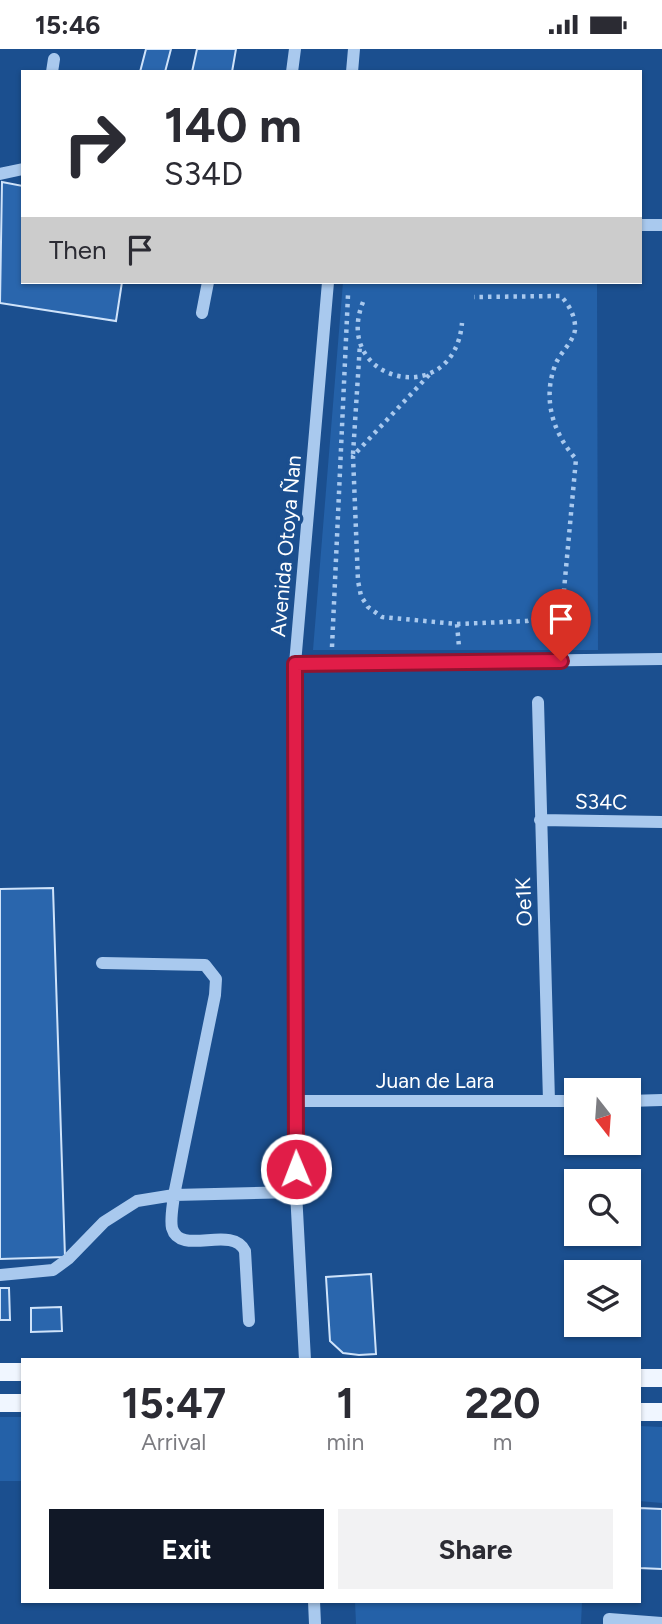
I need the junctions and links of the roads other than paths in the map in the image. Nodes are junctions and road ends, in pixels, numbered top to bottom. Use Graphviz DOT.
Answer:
graph roads {
  1 [pos="295,49"];
  2 [pos="354,49"];
  3 [pos="292,70"];
  4 [pos="352,70"];
  5 [pos="21,169"];
  6 [pos="0,174"];
  7 [pos="642,225"];
  8 [pos="662,225"];
  9 [pos="208,284"];
  10 [pos="328,284"];
  11 [pos="202,313"];
  12 [pos="662,659"];
  13 [pos="295,664"];
  14 [pos="538,702"];
  15 [pos="540,820"];
  16 [pos="662,822"];
  17 [pos="102,963"];
  18 [pos="662,1100"];
  19 [pos="295,1101"];
  20 [pos="549,1101"];
  21 [pos="564,1101"];
  22 [pos="641,1101"];
  23 [pos="296,1192"];
  24 [pos="174,1195"];
  25 [pos="0,1275"];
  26 [pos="249,1321"];
  27 [pos="305,1358"];
  28 [pos="0,1372"];
  29 [pos="21,1372"];
  30 [pos="641,1378"];
  31 [pos="662,1378"];
  32 [pos="0,1403"];
  33 [pos="21,1403"];
  34 [pos="641,1412"];
  35 [pos="662,1412"];
  36 [pos="314,1603"];
  37 [pos="662,1623"];
  38 [pos="315,1624"];
  39 [pos="609,1624"];
  1 -- 3 [label="street"];
  2 -- 4 [label="street"];
  5 -- 6 [label="street"];
  7 -- 8 [label="street"];
  9 -- 11 [label="street"];
  10 -- 13 [label="street, Avenida Otoya Ñan"];
  12 -- 13 [label="street"];
  13 -- 19 [label="street, Avenida Otoya Ñan"];
  14 -- 15 [label="street, Oe1K"];
  15 -- 16 [label="street, S34C"];
  15 -- 20 [label="street, Oe1K"];
  17 -- 24 [label="street"];
  18 -- 22 [label="street"];
  19 -- 20 [label="street, Juan de Lara"];
  19 -- 23 [label="street, Avenida Otoya Ñan"];
  20 -- 21 [label="street, Juan de Lara"];
  23 -- 24 [label="street"];
  23 -- 27 [label="street, Avenida Otoya Ñan"];
  24 -- 25 [label="street"];
  24 -- 26 [label="street"];
  28 -- 29 [label="main road"];
  30 -- 31 [label="main road"];
  32 -- 33 [label="main road"];
  34 -- 35 [label="main road"];
  36 -- 38 [label="street"];
  37 -- 39 [label="street"];
}
